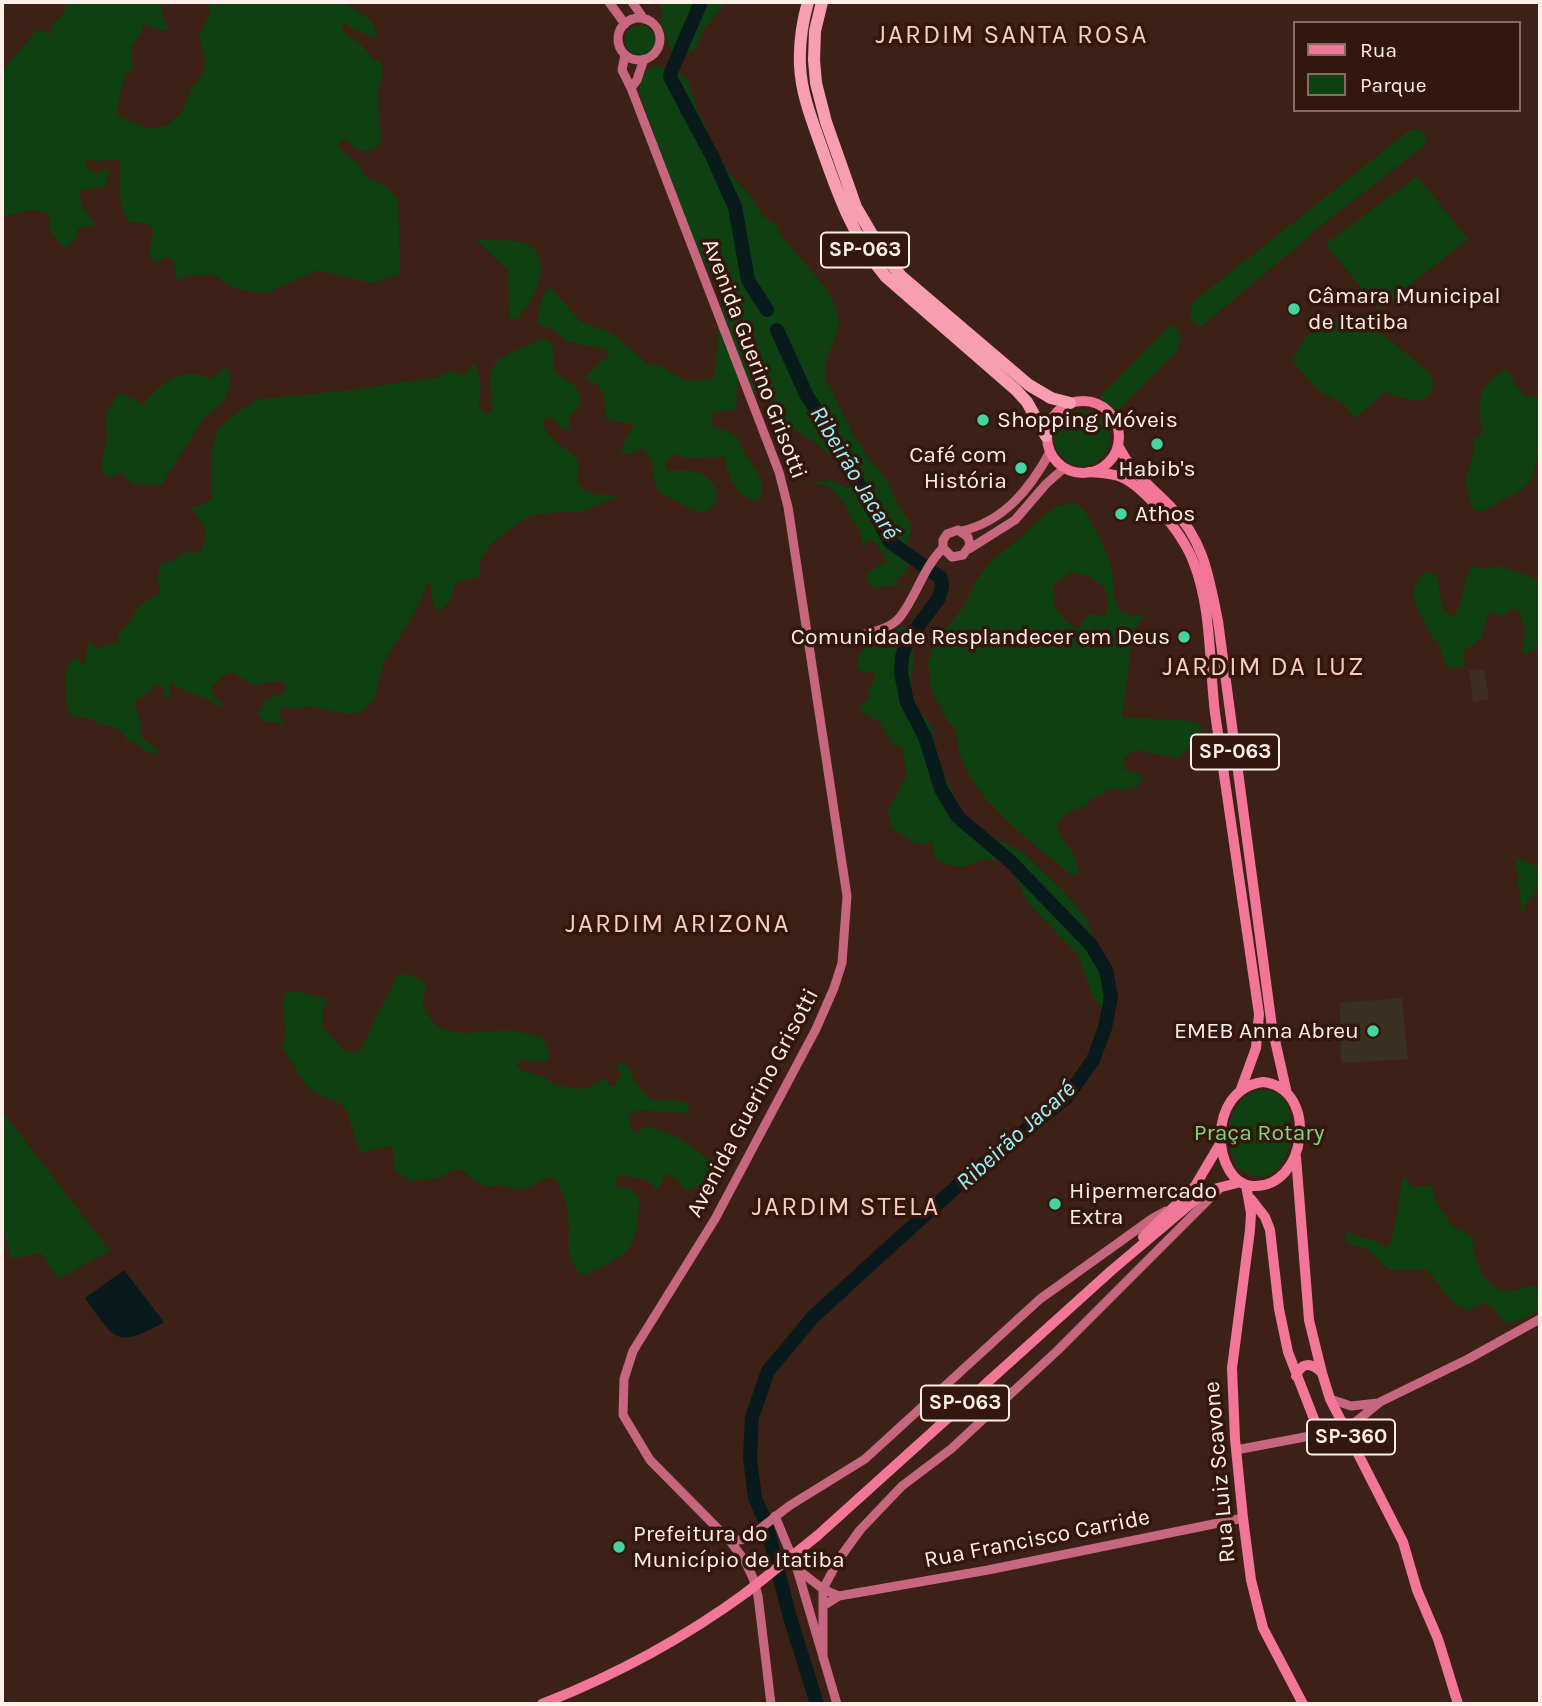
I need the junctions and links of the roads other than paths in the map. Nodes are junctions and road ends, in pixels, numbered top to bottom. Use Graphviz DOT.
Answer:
graph roads {
  1 [pos="609,2"];
  2 [pos="632,2"];
  3 [pos="808,2"];
  4 [pos="822,2"];
  5 [pos="644,19"];
  6 [pos="625,24"];
  7 [pos="625,55"];
  8 [pos="644,59"];
  9 [pos="631,88"];
  10 [pos="1070,403"];
  11 [pos="1046,436"];
  12 [pos="1118,445"];
  13 [pos="1050,452"];
  14 [pos="1064,468"];
  15 [pos="1089,472"];
  16 [pos="962,531"];
  17 [pos="943,548"];
  18 [pos="969,549"];
  19 [pos="807,641"];
  20 [pos="1241,1089"];
  21 [pos="1286,1089"];
  22 [pos="1221,1142"];
  23 [pos="1296,1157"];
  24 [pos="1243,1183"];
  25 [pos="1222,1186"];
  26 [pos="1249,1197"];
  27 [pos="1172,1208"];
  28 [pos="1112,1270"];
  29 [pos="1540,1319"];
  30 [pos="1322,1373"];
  31 [pos="1296,1376"];
  32 [pos="1329,1399"];
  33 [pos="1380,1402"];
  34 [pos="1347,1429"];
  35 [pos="1320,1432"];
  36 [pos="1236,1450"];
  37 [pos="1243,1518"];
  38 [pos="772,1519"];
  39 [pos="747,1539"];
  40 [pos="730,1541"];
  41 [pos="743,1557"];
  42 [pos="797,1569"];
  43 [pos="823,1589"];
  44 [pos="839,1596"];
  45 [pos="822,1606"];
  46 [pos="823,1658"];
  47 [pos="542,1704"];
  48 [pos="771,1704"];
  49 [pos="837,1704"];
  50 [pos="1303,1704"];
  51 [pos="1458,1704"];
  1 -- 6 [label="main road"];
  2 -- 5 [label="main road"];
  3 -- 11 [label="highway, SP-063"];
  4 -- 10 [label="highway, SP-063"];
  5 -- 6 [label="main road"];
  5 -- 8 [label="main road"];
  6 -- 7 [label="main road"];
  7 -- 8 [label="main road"];
  7 -- 9 [label="main road, Avenida Guerino Grisotti"];
  8 -- 9 [label="main road"];
  9 -- 19 [label="main road, Avenida Guerino Grisotti"];
  10 -- 11 [label="main road"];
  10 -- 12 [label="main road, SP-063"];
  11 -- 13 [label="main road, SP-063"];
  12 -- 15 [label="main road"];
  12 -- 21 [label="main road, SP-063"];
  13 -- 14 [label="main road, SP-063"];
  13 -- 16 [label="main road"];
  14 -- 15 [label="main road, SP-063"];
  14 -- 18 [label="main road"];
  15 -- 20 [label="main road, SP-063"];
  16 -- 17 [label="main road"];
  16 -- 18 [label="main road"];
  17 -- 18 [label="main road"];
  17 -- 19 [label="main road"];
  19 -- 40 [label="main road, Avenida Guerino Grisotti"];
  20 -- 21 [label="main road"];
  20 -- 22 [label="main road, SP-063"];
  21 -- 23 [label="main road, SP-063"];
  22 -- 24 [label="main road"];
  22 -- 27 [label="main road, SP-063"];
  23 -- 24 [label="main road, SP-063"];
  23 -- 30 [label="main road, SP-360"];
  24 -- 25 [label="main road, SP-063"];
  24 -- 26 [label="main road, Rua Luiz Scavone"];
  25 -- 28 [label="main road, SP-063"];
  25 -- 43 [label="main road"];
  26 -- 31 [label="main road"];
  26 -- 36 [label="main road, Rua Luiz Scavone"];
  27 -- 28 [label="main road, SP-063"];
  27 -- 38 [label="main road"];
  28 -- 47 [label="main road, SP-063, bridge"];
  29 -- 33 [label="main road"];
  30 -- 31 [label="main road"];
  30 -- 32 [label="main road, SP-360"];
  31 -- 35 [label="main road"];
  32 -- 33 [label="main road"];
  32 -- 34 [label="main road, SP-360"];
  33 -- 34 [label="main road"];
  34 -- 35 [label="main road"];
  34 -- 51 [label="main road, SP-360"];
  35 -- 36 [label="main road"];
  36 -- 37 [label="main road, Rua Luiz Scavone"];
  37 -- 44 [label="main road, Rua Francisco Carride"];
  37 -- 50 [label="main road, Rua Luiz Scavone"];
  38 -- 39 [label="main road"];
  38 -- 42 [label="main road"];
  39 -- 40 [label="main road"];
  39 -- 41 [label="main road"];
  40 -- 41 [label="main road, Avenida Guerino Grisotti"];
  41 -- 48 [label="main road, Avenida Guerino Grisotti"];
  42 -- 43 [label="main road"];
  42 -- 46 [label="main road"];
  43 -- 44 [label="main road"];
  43 -- 45 [label="main road"];
  44 -- 45 [label="main road, Rua Francisco Carride"];
  45 -- 46 [label="main road"];
  46 -- 49 [label="main road"];
}
